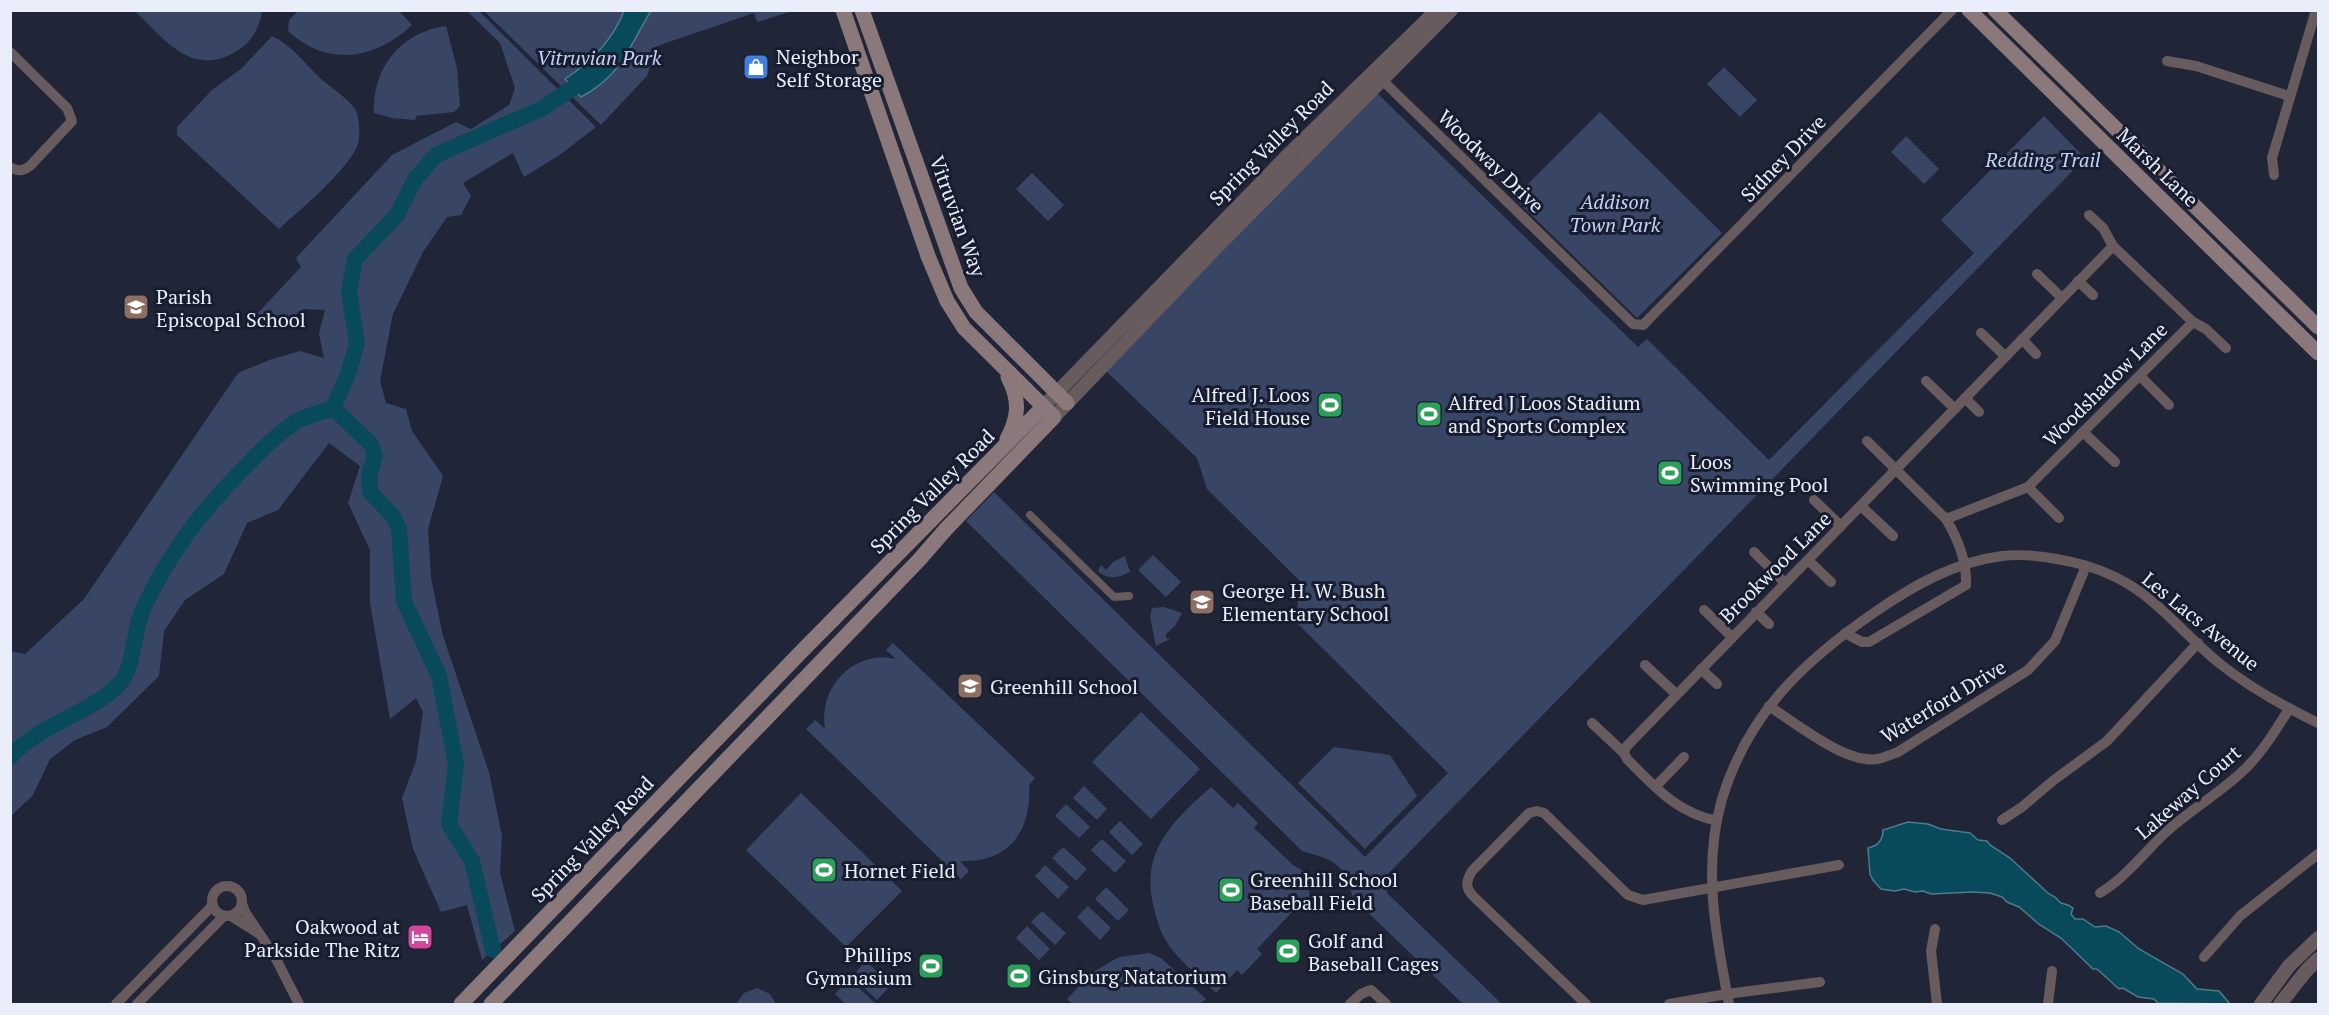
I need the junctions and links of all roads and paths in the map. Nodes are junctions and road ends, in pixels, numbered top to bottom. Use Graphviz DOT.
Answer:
graph roads {
  1 [pos="843,10"];
  2 [pos="862,10"];
  3 [pos="1437,10"];
  4 [pos="1451,10"];
  5 [pos="1952,10"];
  6 [pos="1969,10"];
  7 [pos="1995,10"];
  8 [pos="2316,10"];
  9 [pos="10,52"];
  10 [pos="2167,61"];
  11 [pos="1378,76"];
  12 [pos="2289,96"];
  13 [pos="910,146"];
  14 [pos="892,152"];
  15 [pos="10,167"];
  16 [pos="2274,175"];
  17 [pos="2089,215"];
  18 [pos="2113,246"];
  19 [pos="928,256"];
  20 [pos="2037,274"];
  21 [pos="2078,281"];
  22 [pos="961,288"];
  23 [pos="2093,295"];
  24 [pos="2062,298"];
  25 [pos="2193,322"];
  26 [pos="1637,326"];
  27 [pos="2319,327"];
  28 [pos="1981,333"];
  29 [pos="2022,339"];
  30 [pos="2226,348"];
  31 [pos="2319,353"];
  32 [pos="2036,354"];
  33 [pos="2005,356"];
  34 [pos="1004,369"];
  35 [pos="2140,376"];
  36 [pos="1926,381"];
  37 [pos="1062,398"];
  38 [pos="1965,398"];
  39 [pos="2169,405"];
  40 [pos="1955,409"];
  41 [pos="1049,412"];
  42 [pos="1979,412"];
  43 [pos="2084,432"];
  44 [pos="1867,441"];
  45 [pos="1000,452"];
  46 [pos="2115,462"];
  47 [pos="1896,469"];
  48 [pos="2028,487"];
  49 [pos="1814,500"];
  50 [pos="1861,506"];
  51 [pos="1030,515"];
  52 [pos="934,517"];
  53 [pos="2060,518"];
  54 [pos="1946,519"];
  55 [pos="1841,526"];
  56 [pos="946,529"];
  57 [pos="1893,536"];
  58 [pos="1754,552"];
  59 [pos="1808,560"];
  60 [pos="1964,564"];
  61 [pos="2086,566"];
  62 [pos="1830,582"];
  63 [pos="1785,583"];
  64 [pos="1129,596"];
  65 [pos="1704,610"];
  66 [pos="1756,612"];
  67 [pos="1768,624"];
  68 [pos="1845,633"];
  69 [pos="1732,637"];
  70 [pos="2198,644"];
  71 [pos="1645,665"];
  72 [pos="1701,669"];
  73 [pos="1717,684"];
  74 [pos="1676,694"];
  75 [pos="1769,706"];
  76 [pos="2289,709"];
  77 [pos="1592,723"];
  78 [pos="2319,723"];
  79 [pos="1624,753"];
  80 [pos="1684,757"];
  81 [pos="1656,786"];
  82 [pos="2002,820"];
  83 [pos="1717,821"];
  84 [pos="2319,854"];
  85 [pos="1839,865"];
  86 [pos="1711,889"];
  87 [pos="2100,893"];
  88 [pos="242,903"];
  89 [pos="213,905"];
  90 [pos="227,916"];
  91 [pos="1935,929"];
  92 [pos="260,935"];
  93 [pos="2319,938"];
  94 [pos="2204,957"];
  95 [pos="2319,959"];
  96 [pos="2052,971"];
  97 [pos="1820,982"];
  98 [pos="1728,999"];
  99 [pos="1350,1004"];
  100 [pos="116,1005"];
  101 [pos="137,1005"];
  102 [pos="298,1005"];
  103 [pos="461,1005"];
  104 [pos="490,1005"];
  105 [pos="1386,1005"];
  106 [pos="1586,1005"];
  107 [pos="1669,1005"];
  108 [pos="1937,1005"];
  109 [pos="2048,1005"];
  110 [pos="2261,1005"];
  111 [pos="2280,1005"];
  1 -- 14 [label="main road, Vitruvian Way"];
  2 -- 13 [label="main road, Vitruvian Way"];
  3 -- 11 [label="street, Spring Valley Road"];
  4 -- 11 [label="street, Spring Valley Road"];
  5 -- 26 [label="street, Sidney Drive"];
  6 -- 31 [label="main road, Marsh Lane"];
  7 -- 27 [label="main road, Marsh Lane"];
  8 -- 12 [label="street"];
  9 -- 15 [label="street"];
  10 -- 12 [label="street"];
  11 -- 26 [label="street, Woodway Drive"];
  11 -- 37 [label="street, Spring Valley Road"];
  12 -- 16 [label="street"];
  13 -- 14 [label="main road"];
  13 -- 22 [label="main road, Vitruvian Way"];
  14 -- 19 [label="main road, Vitruvian Way"];
  17 -- 18 [label="street, Woodshadow Lane"];
  18 -- 21 [label="street, Brookwood Lane"];
  18 -- 25 [label="street, Woodshadow Lane"];
  19 -- 22 [label="main road"];
  19 -- 34 [label="main road, Vitruvian Way"];
  20 -- 24 [label="street"];
  21 -- 23 [label="street"];
  21 -- 24 [label="street, Brookwood Lane"];
  22 -- 37 [label="main road, Vitruvian Way"];
  24 -- 29 [label="street, Brookwood Lane"];
  25 -- 30 [label="street"];
  25 -- 35 [label="street, Woodshadow Lane"];
  28 -- 33 [label="street"];
  29 -- 32 [label="street"];
  29 -- 33 [label="street, Brookwood Lane"];
  33 -- 38 [label="street, Brookwood Lane"];
  34 -- 41 [label="main road, Vitruvian Way"];
  34 -- 45 [label="main road"];
  35 -- 39 [label="street"];
  35 -- 43 [label="street, Woodshadow Lane"];
  36 -- 40 [label="street"];
  37 -- 41 [label="street, Spring Valley Road"];
  38 -- 40 [label="street, Brookwood Lane"];
  38 -- 42 [label="street"];
  40 -- 47 [label="street, Brookwood Lane"];
  41 -- 45 [label="main road, Spring Valley Road"];
  41 -- 56 [label="main road, Spring Valley Road"];
  43 -- 46 [label="street"];
  43 -- 48 [label="street, Woodshadow Lane"];
  44 -- 47 [label="street"];
  45 -- 52 [label="main road, Spring Valley Road"];
  47 -- 50 [label="street, Brookwood Lane"];
  47 -- 54 [label="street"];
  48 -- 53 [label="street"];
  48 -- 54 [label="street, Woodshadow Lane"];
  49 -- 55 [label="street"];
  50 -- 55 [label="street, Brookwood Lane"];
  50 -- 57 [label="street"];
  51 -- 64 [label="street"];
  52 -- 56 [label="main road"];
  52 -- 103 [label="main road, Spring Valley Road"];
  54 -- 60 [label="street"];
  55 -- 59 [label="street, Brookwood Lane"];
  56 -- 104 [label="main road, Spring Valley Road"];
  58 -- 63 [label="street"];
  59 -- 62 [label="street"];
  59 -- 63 [label="street, Brookwood Lane"];
  60 -- 61 [label="street, Les Lacs Avenue"];
  60 -- 68 [label="street, Les Lacs Avenue"];
  60 -- 68 [label="street"];
  61 -- 70 [label="street, Les Lacs Avenue"];
  61 -- 75 [label="street, Waterford Drive"];
  63 -- 66 [label="street, Brookwood Lane"];
  65 -- 69 [label="street"];
  66 -- 67 [label="street"];
  66 -- 69 [label="street, Brookwood Lane"];
  68 -- 75 [label="street, Les Lacs Avenue"];
  69 -- 72 [label="street, Brookwood Lane"];
  70 -- 76 [label="street, Les Lacs Avenue"];
  70 -- 82 [label="street"];
  71 -- 74 [label="street"];
  72 -- 73 [label="street"];
  72 -- 74 [label="street, Brookwood Lane"];
  74 -- 79 [label="street, Brookwood Lane"];
  75 -- 83 [label="street, Les Lacs Avenue"];
  76 -- 78 [label="street, Les Lacs Avenue"];
  76 -- 87 [label="street, Lakeway Court"];
  77 -- 79 [label="street"];
  79 -- 81 [label="street"];
  80 -- 81 [label="street"];
  81 -- 83 [label="street"];
  83 -- 86 [label="street, Les Lacs Avenue"];
  84 -- 94 [label="street"];
  85 -- 86 [label="street"];
  86 -- 98 [label="street, Les Lacs Avenue"];
  86 -- 106 [label="street"];
  88 -- 89 [label="street"];
  88 -- 90 [label="street"];
  88 -- 92 [label="street"];
  89 -- 90 [label="street"];
  89 -- 100 [label="street"];
  90 -- 92 [label="street"];
  90 -- 101 [label="street"];
  91 -- 108 [label="street"];
  92 -- 102 [label="street"];
  93 -- 110 [label="street"];
  95 -- 111 [label="street"];
  96 -- 109 [label="street"];
  97 -- 98 [label="street"];
  98 -- 107 [label="street"];
  99 -- 105 [label="street"];
}
